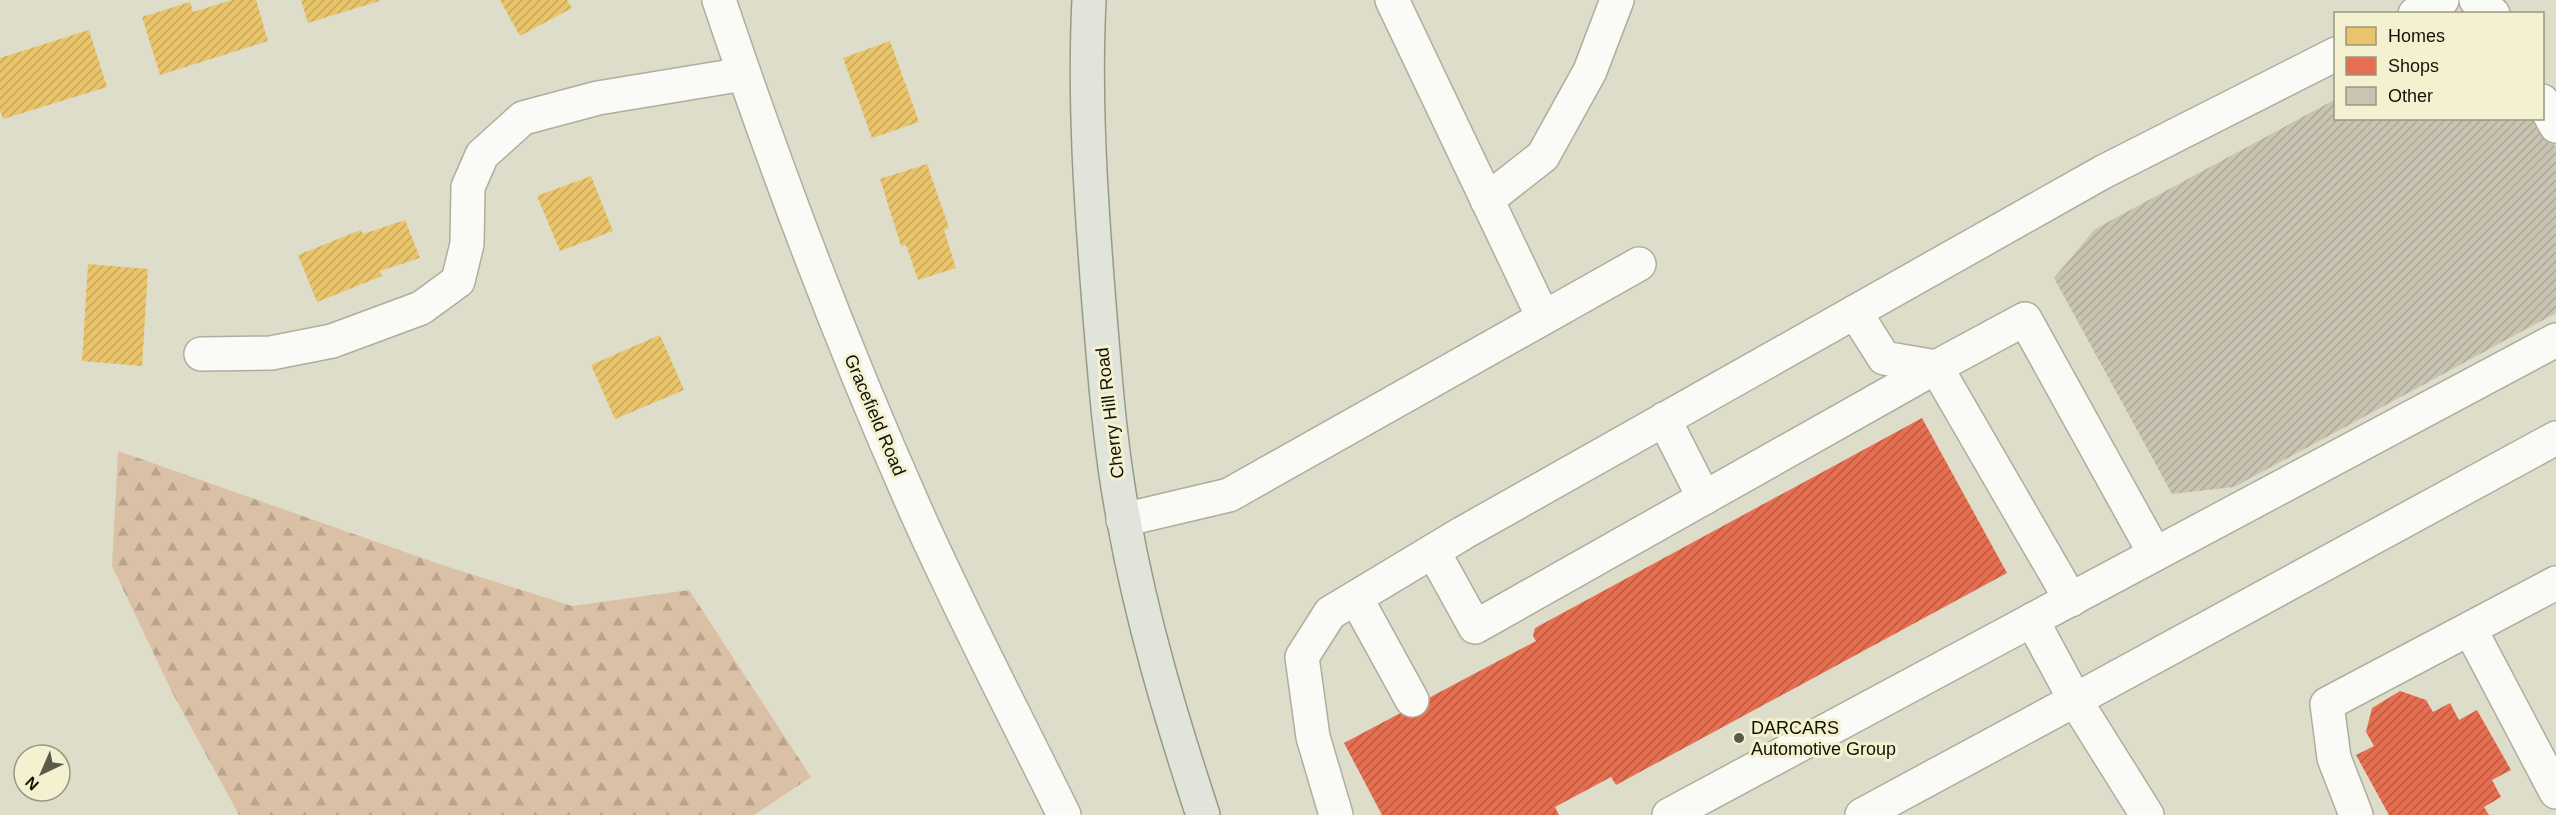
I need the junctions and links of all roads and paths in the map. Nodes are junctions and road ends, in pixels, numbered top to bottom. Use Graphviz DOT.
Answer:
graph roads {
  1 [pos="719,0"];
  2 [pos="1089,0"];
  3 [pos="1392,0"];
  4 [pos="1617,0"];
  5 [pos="2442,0"];
  6 [pos="2476,0"];
  7 [pos="2419,12"];
  8 [pos="2491,12"];
  9 [pos="2334,55"];
  10 [pos="744,74"];
  11 [pos="2544,105"];
  12 [pos="2556,126"];
  13 [pos="1487,200"];
  14 [pos="1639,264"];
  15 [pos="1855,312"];
  16 [pos="1543,318"];
  17 [pos="2556,339"];
  18 [pos="201,354"];
  19 [pos="1936,367"];
  20 [pos="1664,419"];
  21 [pos="2556,438"];
  22 [pos="1704,498"];
  23 [pos="1123,520"];
  24 [pos="1433,551"];
  25 [pos="2155,554"];
  26 [pos="2554,589"];
  27 [pos="1356,598"];
  28 [pos="2071,600"];
  29 [pos="2032,620"];
  30 [pos="2470,629"];
  31 [pos="1412,700"];
  32 [pos="2075,700"];
  33 [pos="2556,792"];
  34 [pos="1064,815"];
  35 [pos="1203,815"];
  36 [pos="1336,815"];
  37 [pos="1669,815"];
  38 [pos="1862,815"];
  39 [pos="2147,815"];
  40 [pos="2356,815"];
  1 -- 10 [label="street, Gracefield Road"];
  2 -- 23 [label="main road, Cherry Hill Road"];
  3 -- 13 [label="street"];
  4 -- 13 [label="street"];
  5 -- 7 [label="street"];
  6 -- 8 [label="street"];
  9 -- 15 [label="street"];
  10 -- 18 [label="street"];
  10 -- 34 [label="street, Gracefield Road"];
  11 -- 12 [label="street"];
  13 -- 16 [label="street"];
  14 -- 16 [label="street"];
  15 -- 19 [label="street"];
  15 -- 20 [label="street"];
  16 -- 23 [label="street"];
  17 -- 25 [label="street"];
  19 -- 22 [label="street"];
  19 -- 25 [label="street"];
  19 -- 28 [label="street"];
  20 -- 22 [label="street"];
  20 -- 24 [label="street"];
  21 -- 32 [label="street"];
  22 -- 24 [label="street"];
  23 -- 35 [label="main road, Cherry Hill Road"];
  24 -- 27 [label="street"];
  25 -- 28 [label="street"];
  26 -- 30 [label="street"];
  27 -- 31 [label="street"];
  27 -- 36 [label="street"];
  28 -- 29 [label="street"];
  29 -- 32 [label="street"];
  29 -- 37 [label="street"];
  30 -- 33 [label="street"];
  30 -- 40 [label="street"];
  32 -- 38 [label="street"];
  32 -- 39 [label="street"];
}
